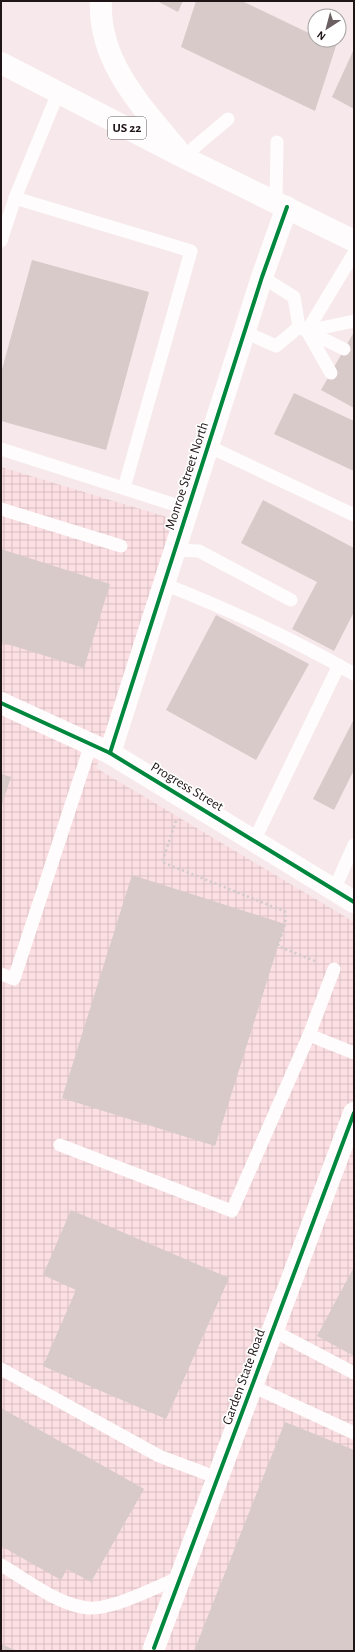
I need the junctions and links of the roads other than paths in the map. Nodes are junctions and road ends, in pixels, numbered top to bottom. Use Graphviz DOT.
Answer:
graph roads {
  1 [pos="102,1"];
  2 [pos="1,63"];
  3 [pos="58,93"];
  4 [pos="228,119"];
  5 [pos="277,142"];
  6 [pos="183,156"];
  7 [pos="15,198"];
  8 [pos="282,205"];
  9 [pos="1,241"];
  10 [pos="354,241"];
  11 [pos="354,253"];
  12 [pos="262,277"];
  13 [pos="354,321"];
  14 [pos="303,329"];
  15 [pos="245,332"];
  16 [pos="344,349"];
  17 [pos="331,373"];
  18 [pos="208,446"];
  19 [pos="1,449"];
  20 [pos="124,488"];
  21 [pos="1,509"];
  22 [pos="188,509"];
  23 [pos="354,514"];
  24 [pos="122,546"];
  25 [pos="175,550"];
  26 [pos="164,584"];
  27 [pos="291,600"];
  28 [pos="339,665"];
  29 [pos="354,674"];
  30 [pos="1,702"];
  31 [pos="101,748"];
  32 [pos="254,840"];
  33 [pos="354,845"];
  34 [pos="334,890"];
  35 [pos="354,902"];
  36 [pos="334,969"];
  37 [pos="1,974"];
  38 [pos="309,1035"];
  39 [pos="354,1053"];
  40 [pos="354,1113"];
  41 [pos="60,1145"];
  42 [pos="272,1330"];
  43 [pos="1,1369"];
  44 [pos="354,1373"];
  45 [pos="252,1386"];
  46 [pos="354,1433"];
  47 [pos="218,1478"];
  48 [pos="1,1565"];
  49 [pos="180,1577"];
  50 [pos="154,1648"];
  1 -- 6 [label="main road"];
  2 -- 3 [label="main road, US 22"];
  3 -- 6 [label="main road, US 22"];
  3 -- 7 [label="lane"];
  4 -- 6 [label="lane"];
  5 -- 8 [label="lane"];
  6 -- 8 [label="main road, US 22"];
  7 -- 9 [label="lane"];
  7 -- 20 [label="lane"];
  8 -- 10 [label="main road, US 22"];
  8 -- 12 [label="main road, Monroe Street North"];
  11 -- 14 [label="lane"];
  12 -- 14 [label="lane"];
  12 -- 15 [label="main road, Monroe Street North"];
  13 -- 14 [label="lane"];
  14 -- 15 [label="lane"];
  14 -- 16 [label="lane"];
  14 -- 17 [label="lane"];
  15 -- 18 [label="main road, Monroe Street North"];
  18 -- 22 [label="main road, Monroe Street North"];
  18 -- 23 [label="lane"];
  19 -- 20 [label="lane"];
  20 -- 22 [label="lane"];
  21 -- 24 [label="lane"];
  22 -- 25 [label="main road, Monroe Street North"];
  25 -- 26 [label="main road, Monroe Street North"];
  25 -- 27 [label="lane"];
  26 -- 28 [label="lane"];
  26 -- 31 [label="main road, Monroe Street North"];
  28 -- 29 [label="lane"];
  28 -- 32 [label="lane"];
  30 -- 31 [label="main road, Progress Street"];
  31 -- 32 [label="main road, Progress Street"];
  31 -- 37 [label="lane"];
  32 -- 34 [label="main road, Progress Street"];
  33 -- 34 [label="lane"];
  34 -- 35 [label="main road, Progress Street"];
  36 -- 38 [label="lane"];
  38 -- 39 [label="lane"];
  38 -- 41 [label="lane"];
  40 -- 42 [label="main road, Garden State Road"];
  42 -- 44 [label="lane"];
  42 -- 45 [label="main road, Garden State Road"];
  43 -- 47 [label="lane"];
  45 -- 46 [label="lane"];
  45 -- 47 [label="main road, Garden State Road"];
  47 -- 49 [label="main road, Garden State Road"];
  48 -- 49 [label="lane"];
  49 -- 50 [label="main road, Garden State Road"];
}
